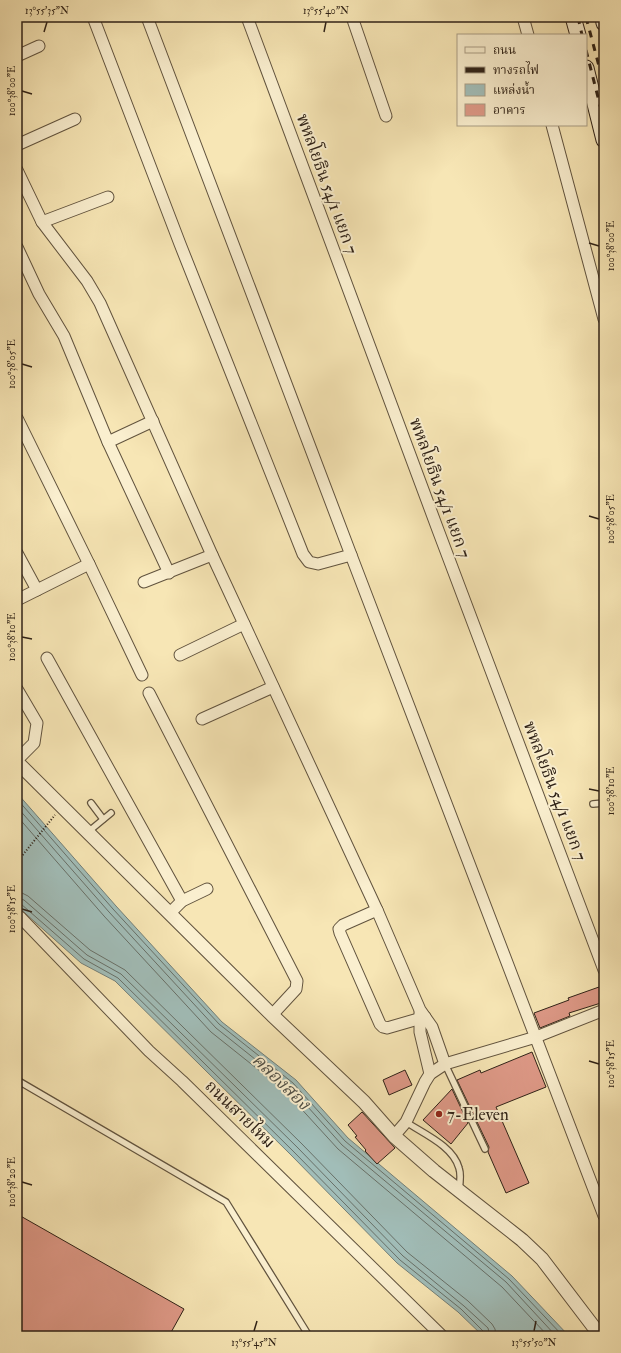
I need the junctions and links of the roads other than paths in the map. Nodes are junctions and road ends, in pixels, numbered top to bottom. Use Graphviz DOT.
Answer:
graph roads {
  1 [pos="93,17"];
  2 [pos="147,17"];
  3 [pos="247,17"];
  4 [pos="352,17"];
  5 [pos="523,17"];
  6 [pos="573,17"];
  7 [pos="603,17"];
  8 [pos="604,22"];
  9 [pos="528,34"];
  10 [pos="578,34"];
  11 [pos="39,46"];
  12 [pos="17,56"];
  13 [pos="587,72"];
  14 [pos="386,116"];
  15 [pos="75,120"];
  16 [pos="552,126"];
  17 [pos="603,132"];
  18 [pos="17,145"];
  19 [pos="18,174"];
  20 [pos="108,197"];
  21 [pos="42,222"];
  22 [pos="17,247"];
  23 [pos="604,320"];
  24 [pos="17,418"];
  25 [pos="153,421"];
  26 [pos="108,442"];
  27 [pos="17,553"];
  28 [pos="212,555"];
  29 [pos="351,555"];
  30 [pos="89,564"];
  31 [pos="168,573"];
  32 [pos="144,582"];
  33 [pos="37,590"];
  34 [pos="17,600"];
  35 [pos="244,624"];
  36 [pos="180,655"];
  37 [pos="47,658"];
  38 [pos="142,675"];
  39 [pos="274,687"];
  40 [pos="17,690"];
  41 [pos="149,693"];
  42 [pos="202,719"];
  43 [pos="17,761"];
  44 [pos="91,803"];
  45 [pos="604,803"];
  46 [pos="593,804"];
  47 [pos="111,813"];
  48 [pos="103,819"];
  49 [pos="87,832"];
  50 [pos="207,889"];
  51 [pos="182,901"];
  52 [pos="376,910"];
  53 [pos="170,913"];
  54 [pos="17,915"];
  55 [pos="604,970"];
  56 [pos="604,1010"];
  57 [pos="272,1015"];
  58 [pos="422,1015"];
  59 [pos="536,1037"];
  60 [pos="445,1064"];
  61 [pos="430,1074"];
  62 [pos="17,1080"];
  63 [pos="406,1122"];
  64 [pos="394,1136"];
  65 [pos="485,1149"];
  66 [pos="459,1191"];
  67 [pos="604,1216"];
  68 [pos="310,1336"];
  69 [pos="442,1336"];
  70 [pos="603,1336"];
  1 -- 29 [label="street"];
  2 -- 29 [label="street"];
  3 -- 55 [label="street, พหลโยธิน 54/1 แยก 7"];
  4 -- 14 [label="street"];
  5 -- 9 [label="street"];
  6 -- 10 [label="main road"];
  7 -- 8 [label="main road"];
  11 -- 12 [label="street"];
  13 -- 17 [label="main road"];
  15 -- 18 [label="street"];
  16 -- 23 [label="street"];
  19 -- 21 [label="street"];
  20 -- 21 [label="street"];
  21 -- 25 [label="street"];
  22 -- 26 [label="street"];
  24 -- 30 [label="street"];
  25 -- 26 [label="street"];
  25 -- 28 [label="street"];
  26 -- 31 [label="street"];
  27 -- 33 [label="street"];
  28 -- 31 [label="street"];
  28 -- 35 [label="street"];
  29 -- 59 [label="street"];
  30 -- 33 [label="street"];
  30 -- 38 [label="street"];
  31 -- 32 [label="street"];
  33 -- 34 [label="street"];
  35 -- 36 [label="street"];
  35 -- 39 [label="street"];
  37 -- 51 [label="street"];
  39 -- 42 [label="street"];
  39 -- 52 [label="street"];
  40 -- 43 [label="street"];
  41 -- 57 [label="street"];
  43 -- 49 [label="street"];
  44 -- 48 [label="lane"];
  45 -- 46 [label="lane"];
  47 -- 48 [label="lane"];
  48 -- 49 [label="lane"];
  49 -- 53 [label="street"];
  50 -- 51 [label="street"];
  51 -- 53 [label="street"];
  52 -- 58 [label="street"];
  52 -- 58 [label="street"];
  53 -- 57 [label="street"];
  54 -- 69 [label="street, ถนนสายไหม"];
  56 -- 59 [label="street"];
  57 -- 64 [label="street"];
  58 -- 60 [label="street"];
  58 -- 61 [label="street"];
  59 -- 60 [label="street"];
  59 -- 67 [label="street"];
  60 -- 61 [label="street"];
  60 -- 65 [label="lane"];
  61 -- 63 [label="street"];
  62 -- 68 [label="lane"];
  63 -- 64 [label="street"];
  63 -- 66 [label="lane"];
  64 -- 66 [label="street"];
  66 -- 70 [label="street"];
}
